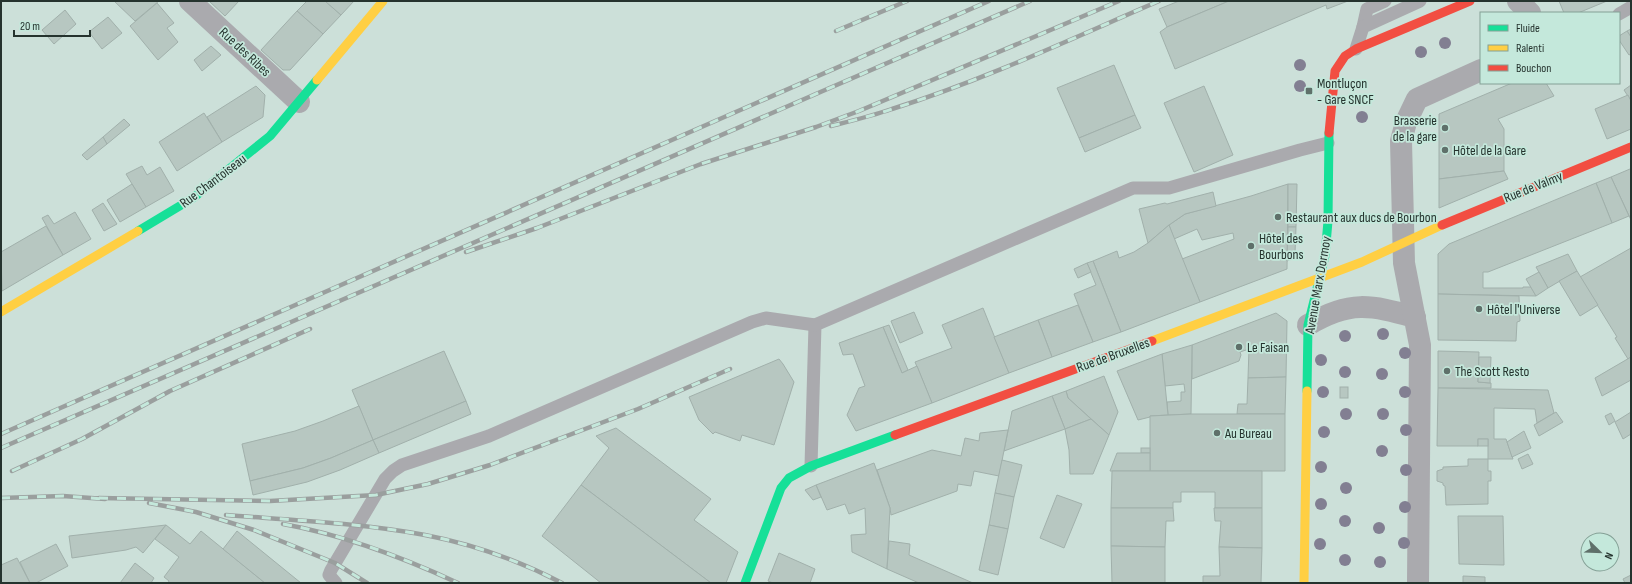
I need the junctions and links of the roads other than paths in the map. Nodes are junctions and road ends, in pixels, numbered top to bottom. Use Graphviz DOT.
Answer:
graph roads {
  1 [pos="190,1"];
  2 [pos="383,1"];
  3 [pos="1385,1"];
  4 [pos="1420,1"];
  5 [pos="1470,1"];
  6 [pos="1518,1"];
  7 [pos="1631,7"];
  8 [pos="1529,12"];
  9 [pos="1620,13"];
  10 [pos="1363,27"];
  11 [pos="1356,49"];
  12 [pos="1480,70"];
  13 [pos="299,102"];
  14 [pos="1328,143"];
  15 [pos="1631,146"];
  16 [pos="1435,228"];
  17 [pos="1403,244"];
  18 [pos="1320,277"];
  19 [pos="1,312"];
  20 [pos="1415,317"];
  21 [pos="815,325"];
  22 [pos="1308,325"];
  23 [pos="811,466"];
  24 [pos="336,583"];
  25 [pos="745,583"];
  26 [pos="1304,583"];
  27 [pos="1418,583"];
  1 -- 13 [label="street, Rue des Ribes"];
  2 -- 13 [label="street, Rue Chantoiseau"];
  3 -- 10 [label="lane"];
  4 -- 10 [label="lane"];
  5 -- 11 [label="street, Avenue Marx Dormoy"];
  6 -- 8 [label="street"];
  7 -- 9 [label="lane"];
  10 -- 11 [label="lane"];
  11 -- 14 [label="street, Avenue Marx Dormoy"];
  12 -- 17 [label="street"];
  13 -- 19 [label="street, Rue Chantoiseau"];
  14 -- 18 [label="street, Avenue Marx Dormoy"];
  14 -- 21 [label="lane"];
  15 -- 16 [label="street, Rue de Valmy"];
  16 -- 17 [label="street, Rue de Bruxelles"];
  17 -- 18 [label="street, Rue de Bruxelles"];
  17 -- 20 [label="street"];
  18 -- 22 [label="street, Avenue Marx Dormoy"];
  18 -- 23 [label="street, Rue de Bruxelles"];
  20 -- 22 [label="street"];
  20 -- 27 [label="street"];
  21 -- 23 [label="lane"];
  21 -- 24 [label="lane"];
  22 -- 26 [label="street, Avenue Marx Dormoy"];
  23 -- 25 [label="street, Rue de Bruxelles"];
}
